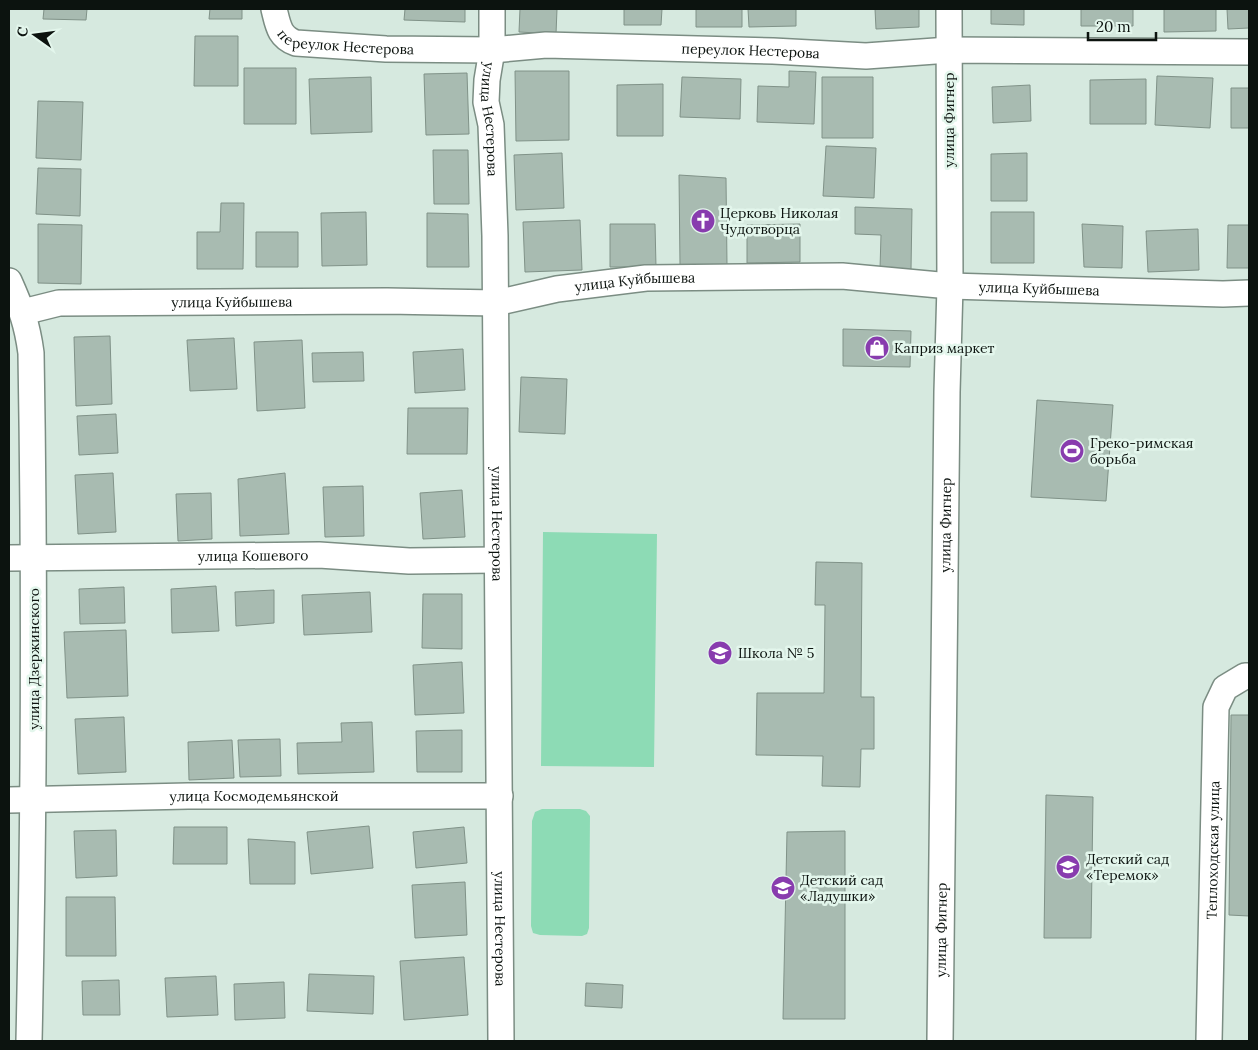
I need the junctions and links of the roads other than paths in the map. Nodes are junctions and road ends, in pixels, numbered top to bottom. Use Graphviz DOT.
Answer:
graph roads {
  1 [pos="274,9"];
  2 [pos="492,9"];
  3 [pos="949,9"];
  4 [pos="492,50"];
  5 [pos="949,50"];
  6 [pos="1249,52"];
  7 [pos="950,286"];
  8 [pos="13,293"];
  9 [pos="1249,293"];
  10 [pos="496,303"];
  11 [pos="9,558"];
  12 [pos="34,558"];
  13 [pos="496,560"];
  14 [pos="1249,676"];
  15 [pos="500,796"];
  16 [pos="9,800"];
  17 [pos="34,800"];
  18 [pos="29,1041"];
  19 [pos="501,1041"];
  20 [pos="940,1041"];
  21 [pos="1209,1041"];
  1 -- 4 [label="street, переулок Нестерова"];
  2 -- 4 [label="street, улица Нестерова"];
  3 -- 5 [label="street, улица Фигнер"];
  4 -- 5 [label="street, переулок Нестерова"];
  4 -- 10 [label="street, улица Нестерова"];
  5 -- 6 [label="street, переулок Нестерова"];
  5 -- 7 [label="street, улица Фигнер"];
  7 -- 9 [label="street, улица Куйбышева"];
  7 -- 10 [label="street, улица Куйбышева"];
  7 -- 20 [label="street, улица Фигнер"];
  8 -- 10 [label="street, улица Куйбышева"];
  8 -- 12 [label="street, улица Дзержинского"];
  10 -- 13 [label="street, улица Нестерова"];
  11 -- 12 [label="street, улица Кошевого"];
  12 -- 13 [label="street, улица Кошевого"];
  12 -- 17 [label="street, улица Дзержинского"];
  13 -- 15 [label="street, улица Нестерова"];
  14 -- 21 [label="street, Теплоходская улица"];
  15 -- 17 [label="street, улица Космодемьянской"];
  15 -- 19 [label="street, улица Нестерова"];
  16 -- 17 [label="street, улица Космодемьянской"];
  17 -- 18 [label="street, улица Дзержинского"];
}
